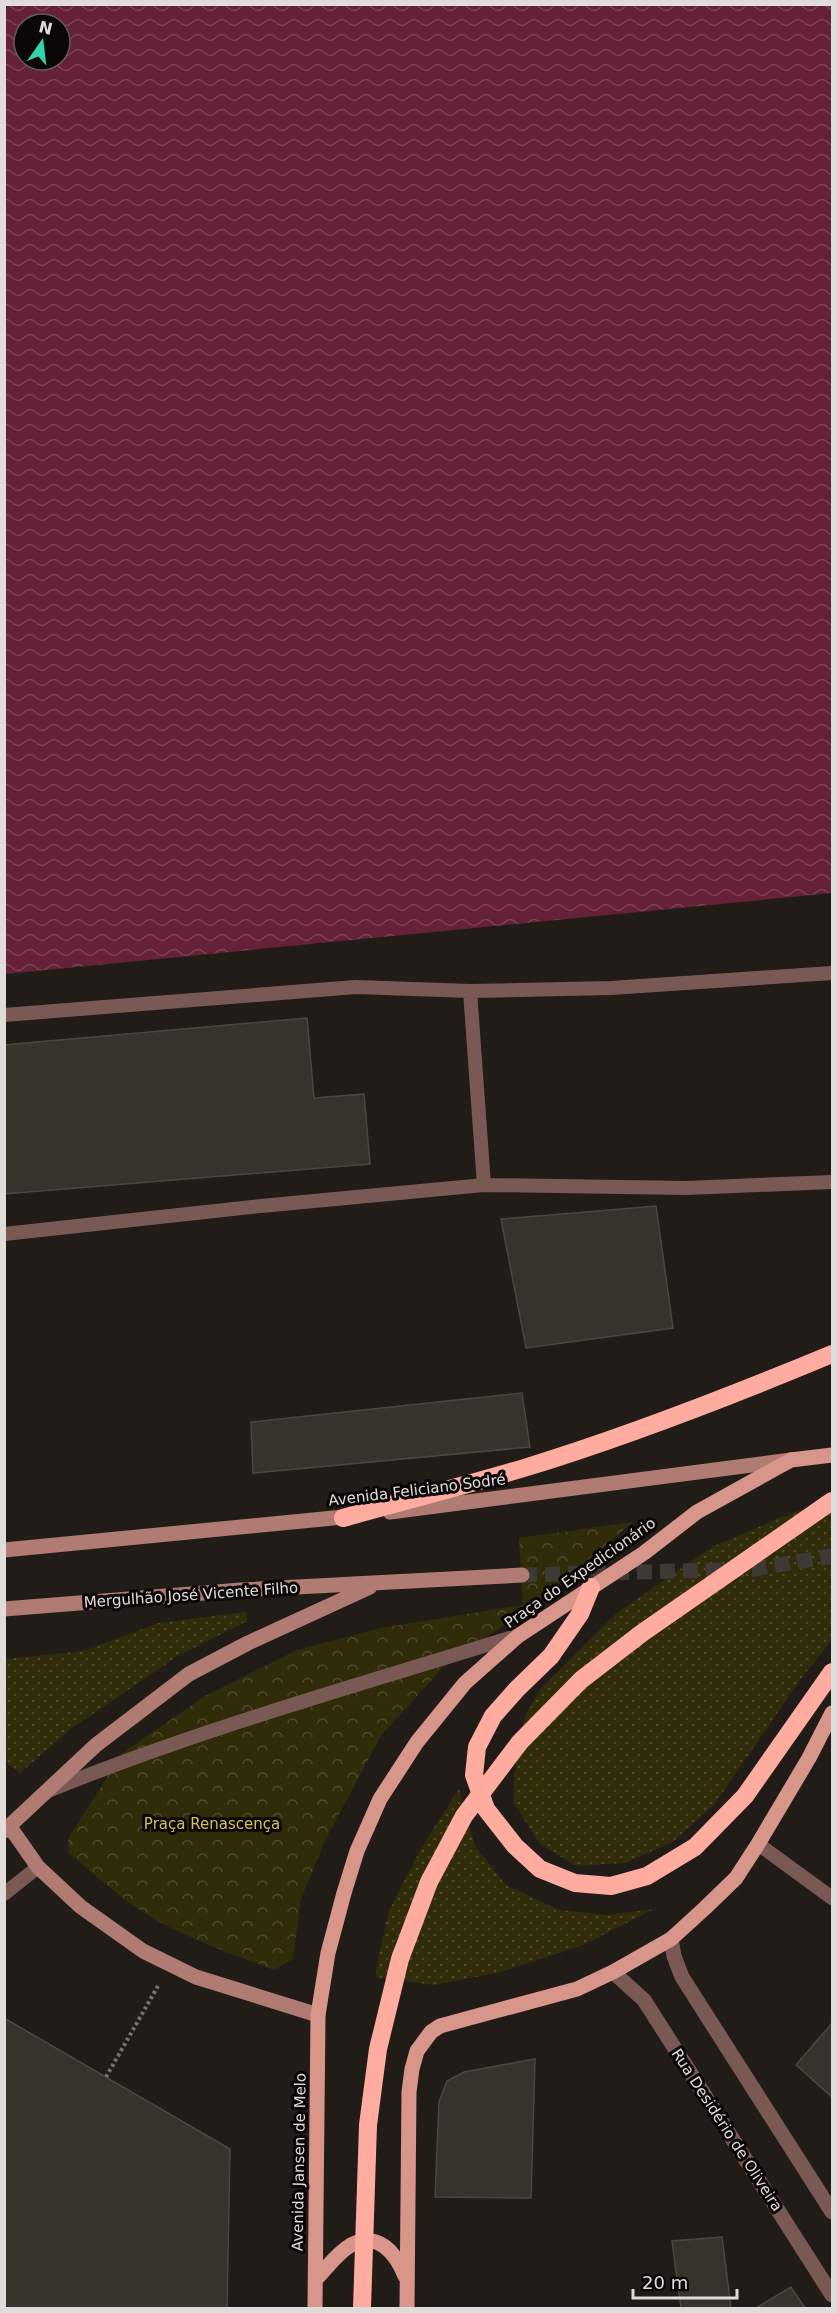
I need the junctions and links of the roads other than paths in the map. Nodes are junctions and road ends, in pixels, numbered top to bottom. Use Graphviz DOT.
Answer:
graph roads {
  1 [pos="832,973"];
  2 [pos="470,991"];
  3 [pos="4,1015"];
  4 [pos="832,1182"];
  5 [pos="484,1185"];
  6 [pos="4,1234"];
  7 [pos="832,1354"];
  8 [pos="832,1455"];
  9 [pos="791,1460"];
  10 [pos="832,1501"];
  11 [pos="343,1518"];
  12 [pos="4,1550"];
  13 [pos="522,1575"];
  14 [pos="379,1583"];
  15 [pos="591,1587"];
  16 [pos="4,1610"];
  17 [pos="518,1636"];
  18 [pos="832,1672"];
  19 [pos="832,1713"];
  20 [pos="47,1792"];
  21 [pos="6,1826"];
  22 [pos="758,1844"];
  23 [pos="38,1867"];
  24 [pos="4,1894"];
  25 [pos="832,1898"];
  26 [pos="671,1939"];
  27 [pos="613,1972"];
  28 [pos="318,2015"];
  29 [pos="832,2212"];
  30 [pos="316,2279"];
  31 [pos="407,2281"];
  32 [pos="832,2295"];
  33 [pos="315,2308"];
  34 [pos="362,2308"];
  35 [pos="406,2308"];
  1 -- 2 [label="lane"];
  2 -- 3 [label="lane"];
  2 -- 5 [label="lane"];
  4 -- 5 [label="lane"];
  5 -- 6 [label="lane"];
  7 -- 11 [label="highway"];
  8 -- 9 [label="main road, Avenida Feliciano Sodré"];
  9 -- 11 [label="main road, Avenida Feliciano Sodré"];
  9 -- 15 [label="main road, Praça do Expedicionário"];
  10 -- 34 [label="highway, bridge"];
  11 -- 12 [label="main road, Avenida Feliciano Sodré"];
  13 -- 14 [label="main road, Mergulhão José Vicente Filho"];
  14 -- 16 [label="main road, Mergulhão José Vicente Filho"];
  14 -- 20 [label="main road, Mergulhão José Vicente Filho"];
  15 -- 17 [label="main road, Praça do Expedicionário"];
  15 -- 18 [label="highway"];
  17 -- 20 [label="lane"];
  17 -- 28 [label="main road, Praça do Expedicionário"];
  19 -- 22 [label="main road"];
  20 -- 21 [label="main road, Mergulhão José Vicente Filho"];
  21 -- 23 [label="main road"];
  22 -- 25 [label="lane"];
  22 -- 26 [label="main road"];
  23 -- 24 [label="lane"];
  23 -- 28 [label="main road"];
  26 -- 27 [label="main road"];
  26 -- 29 [label="street"];
  27 -- 31 [label="main road"];
  27 -- 32 [label="street, Rua Desidério de Oliveira"];
  28 -- 30 [label="main road, Avenida Jansen de Melo"];
  30 -- 31 [label="main road"];
  30 -- 33 [label="main road, Avenida Jansen de Melo"];
  31 -- 35 [label="main road"];
}
